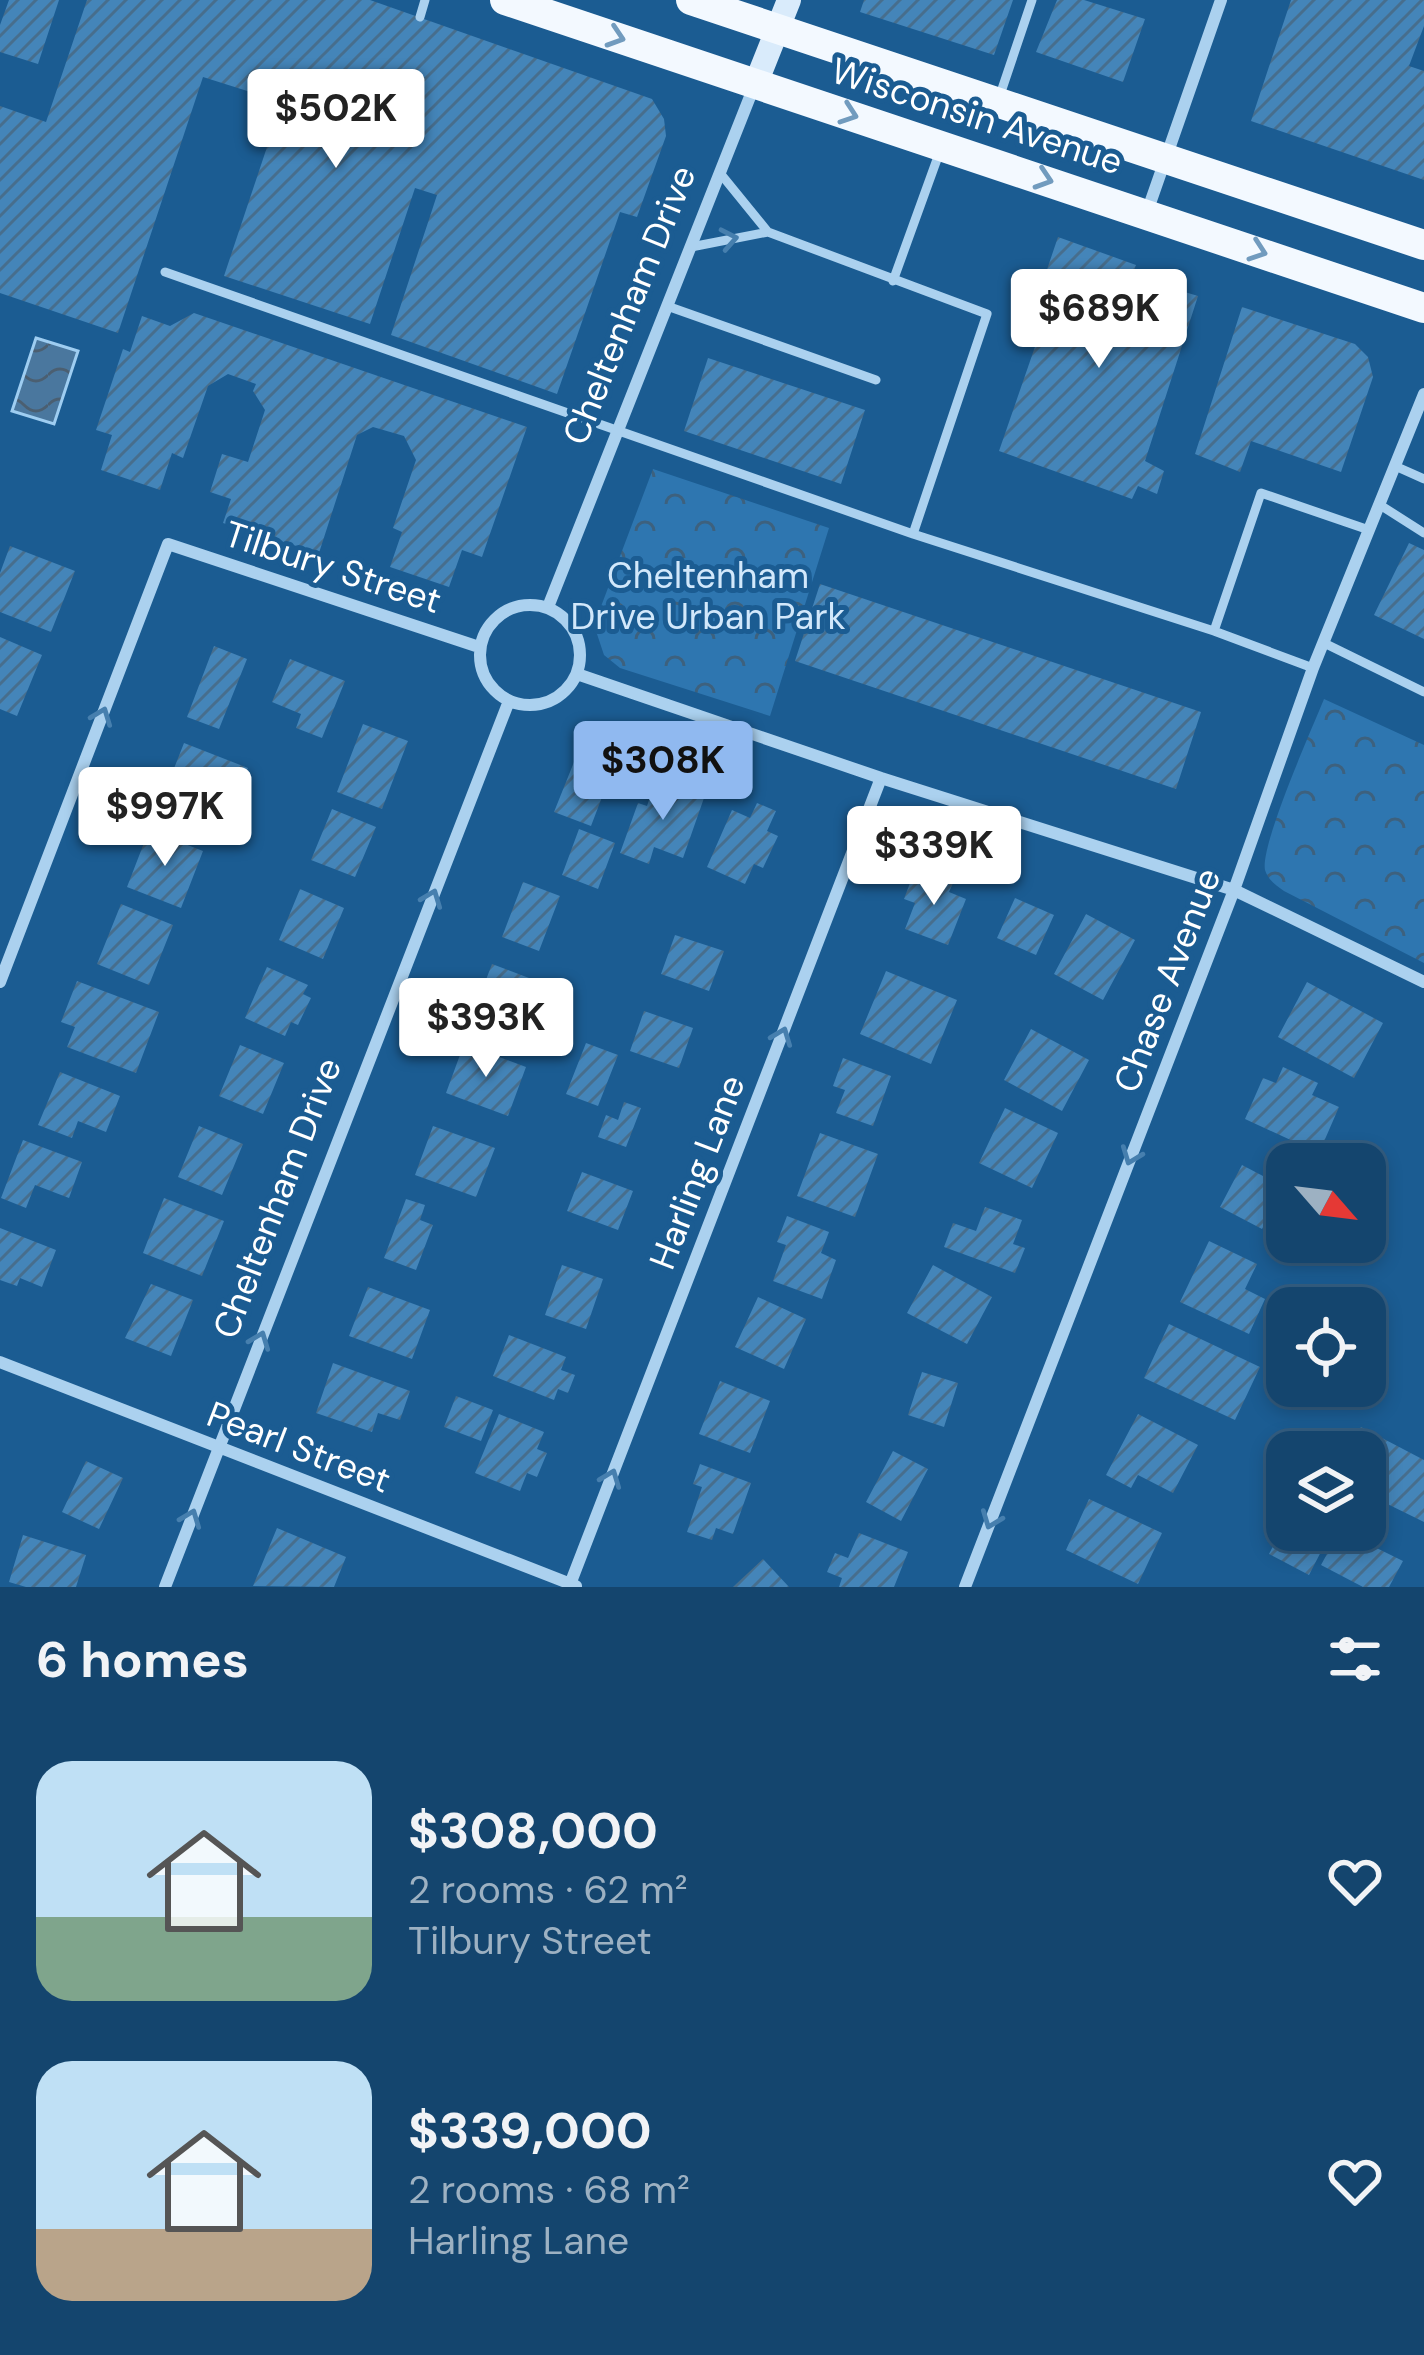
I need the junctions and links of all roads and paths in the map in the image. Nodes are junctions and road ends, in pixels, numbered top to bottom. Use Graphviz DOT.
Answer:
graph roads {
  1 [pos="425,0"];
  2 [pos="505,0"];
  3 [pos="691,0"];
  4 [pos="1032,0"];
  5 [pos="1221,0"];
  6 [pos="783,14"];
  7 [pos="420,16"];
  8 [pos="756,83"];
  9 [pos="998,100"];
  10 [pos="942,145"];
  11 [pos="1167,158"];
  12 [pos="720,173"];
  13 [pos="1147,213"];
  14 [pos="768,232"];
  15 [pos="1424,245"];
  16 [pos="691,247"];
  17 [pos="165,272"];
  18 [pos="893,281"];
  19 [pos="667,306"];
  20 [pos="1424,308"];
  21 [pos="876,380"];
  22 [pos="1424,394"];
  23 [pos="618,429"];
  24 [pos="1395,466"];
  25 [pos="1424,478"];
  26 [pos="1379,505"];
  27 [pos="1369,530"];
  28 [pos="1424,533"];
  29 [pos="913,534"];
  30 [pos="548,607"];
  31 [pos="1214,631"];
  32 [pos="1324,643"];
  33 [pos="479,647"];
  34 [pos="1313,668"];
  35 [pos="577,674"];
  36 [pos="1424,692"];
  37 [pos="509,701"];
  38 [pos="881,778"];
  39 [pos="1234,890"];
  40 [pos="0,982"];
  41 [pos="1424,982"];
  42 [pos="0,1362"];
  43 [pos="218,1449"];
  44 [pos="572,1585"];
  45 [pos="164,1587"];
  46 [pos="965,1587"];
  1 -- 7 [label="lane"];
  2 -- 8 [label="main road, Wisconsin Avenue, one-way"];
  3 -- 6 [label="main road, Wisconsin Avenue"];
  4 -- 9 [label="lane"];
  5 -- 11 [label="street"];
  6 -- 8 [label="street, Cheltenham Drive"];
  6 -- 9 [label="main road, Wisconsin Avenue"];
  8 -- 10 [label="main road, Wisconsin Avenue, one-way"];
  8 -- 12 [label="street, Cheltenham Drive"];
  9 -- 11 [label="main road, Wisconsin Avenue"];
  10 -- 13 [label="main road, Wisconsin Avenue, one-way"];
  10 -- 18 [label="lane"];
  11 -- 13 [label="street"];
  11 -- 15 [label="main road, Wisconsin Avenue"];
  12 -- 14 [label="lane"];
  12 -- 16 [label="street, Cheltenham Drive"];
  13 -- 20 [label="main road, Wisconsin Avenue, one-way"];
  16 -- 14 [label="lane, one-way"];
  14 -- 18 [label="lane"];
  16 -- 19 [label="street, Cheltenham Drive"];
  17 -- 23 [label="lane"];
  18 -- 29 [label="lane"];
  19 -- 21 [label="lane"];
  19 -- 23 [label="street, Cheltenham Drive"];
  22 -- 24 [label="street, Chase Avenue"];
  23 -- 29 [label="lane"];
  23 -- 30 [label="street, Cheltenham Drive"];
  24 -- 25 [label="lane"];
  24 -- 26 [label="street, Chase Avenue"];
  26 -- 27 [label="street, Chase Avenue"];
  26 -- 28 [label="lane"];
  27 -- 31 [label="lane"];
  27 -- 32 [label="street, Chase Avenue"];
  29 -- 31 [label="lane"];
  30 -- 33 [label="street"];
  30 -- 35 [label="street"];
  31 -- 34 [label="lane"];
  32 -- 34 [label="street, Chase Avenue"];
  32 -- 36 [label="lane"];
  33 -- 37 [label="street"];
  40 -- 33 [label="street, Tilbury Street, one-way"];
  34 -- 39 [label="street, Chase Avenue"];
  35 -- 37 [label="street"];
  35 -- 38 [label="street"];
  43 -- 37 [label="street, Cheltenham Drive, one-way"];
  38 -- 39 [label="street"];
  44 -- 38 [label="street, Harling Lane, one-way"];
  39 -- 41 [label="street"];
  39 -- 46 [label="street, Chase Avenue, one-way"];
  42 -- 43 [label="street, Pearl Street"];
  43 -- 44 [label="street, Pearl Street"];
  45 -- 43 [label="street, Cheltenham Drive, one-way"];
}
